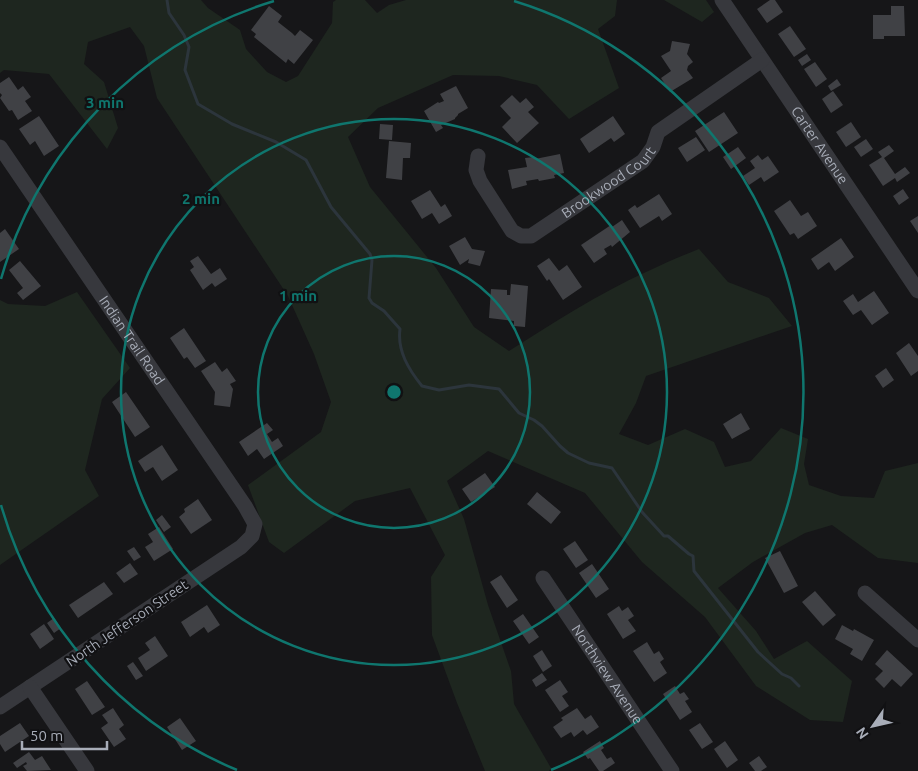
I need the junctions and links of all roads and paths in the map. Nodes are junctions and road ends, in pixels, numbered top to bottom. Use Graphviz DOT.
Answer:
graph roads {
  1 [pos="722,0"];
  2 [pos="762,60"];
  3 [pos="0,147"];
  4 [pos="478,156"];
  5 [pos="912,268"];
  6 [pos="918,291"];
  7 [pos="252,536"];
  8 [pos="543,578"];
  9 [pos="865,593"];
  10 [pos="918,640"];
  11 [pos="30,687"];
  12 [pos="0,707"];
  13 [pos="87,771"];
  14 [pos="672,771"];
  1 -- 2 [label="street, Carter Avenue"];
  2 -- 4 [label="street, Brookwood Court"];
  2 -- 5 [label="street, Carter Avenue"];
  3 -- 7 [label="street, Indian Trail Road"];
  5 -- 6 [label="street, Carter Avenue"];
  7 -- 11 [label="street, North Jefferson Street"];
  8 -- 14 [label="street, Northview Avenue"];
  9 -- 10 [label="street"];
  11 -- 12 [label="street, North Jefferson Street"];
  11 -- 13 [label="street"];
}
